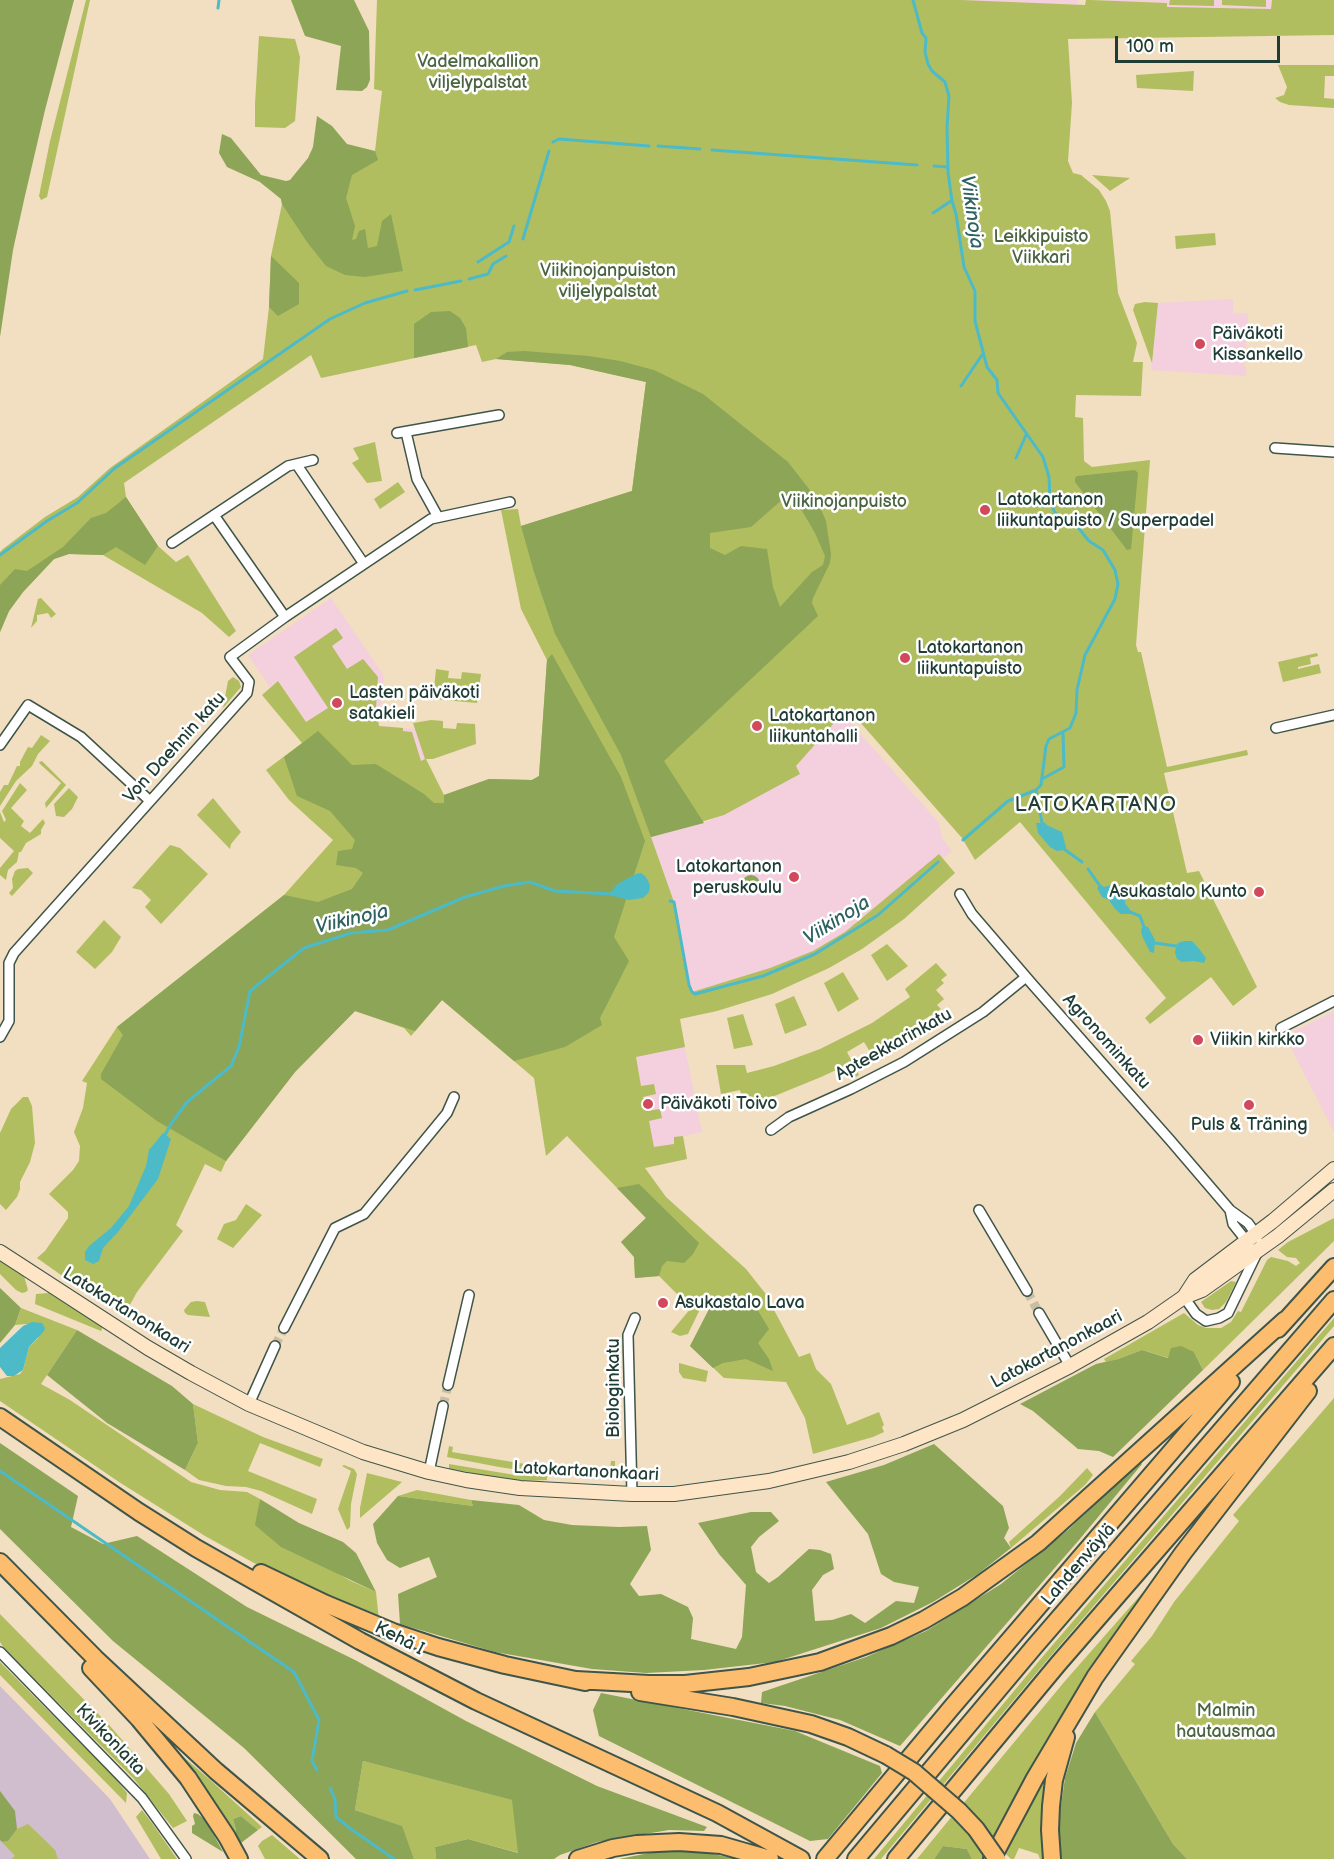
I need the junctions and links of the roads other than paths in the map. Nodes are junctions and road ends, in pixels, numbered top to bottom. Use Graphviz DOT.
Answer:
graph roads {
  1 [pos="499,415"];
  2 [pos="1275,448"];
  3 [pos="1334,452"];
  4 [pos="313,460"];
  5 [pos="297,465"];
  6 [pos="510,502"];
  7 [pos="214,515"];
  8 [pos="438,517"];
  9 [pos="172,543"];
  10 [pos="364,564"];
  11 [pos="285,617"];
  12 [pos="1334,715"];
  13 [pos="1276,728"];
  14 [pos="0,745"];
  15 [pos="150,801"];
  16 [pos="960,894"];
  17 [pos="1026,977"];
  18 [pos="1334,1001"];
  19 [pos="0,1012"];
  20 [pos="9,1017"];
  21 [pos="1281,1028"];
  22 [pos="0,1037"];
  23 [pos="454,1097"];
  24 [pos="771,1130"];
  25 [pos="1334,1169"];
  26 [pos="1334,1190"];
  27 [pos="979,1210"];
  28 [pos="1251,1238"];
  29 [pos="1259,1250"];
  30 [pos="0,1252"];
  31 [pos="1334,1267"];
  32 [pos="1027,1291"];
  33 [pos="470,1295"];
  34 [pos="1184,1297"];
  35 [pos="1334,1300"];
  36 [pos="1040,1313"];
  37 [pos="635,1318"];
  38 [pos="1285,1320"];
  39 [pos="284,1328"];
  40 [pos="275,1346"];
  41 [pos="1334,1346"];
  42 [pos="1334,1356"];
  43 [pos="1070,1366"];
  44 [pos="448,1384"];
  45 [pos="249,1404"];
  46 [pos="443,1406"];
  47 [pos="0,1417"];
  48 [pos="429,1472"];
  49 [pos="632,1494"];
  50 [pos="196,1548"];
  51 [pos="0,1562"];
  52 [pos="24,1587"];
  53 [pos="0,1652"];
  54 [pos="1095,1677"];
  55 [pos="576,1680"];
  56 [pos="186,1859"];
  57 [pos="239,1859"];
  58 [pos="320,1859"];
  59 [pos="578,1859"];
  60 [pos="770,1859"];
  61 [pos="801,1859"];
  62 [pos="825,1859"];
  63 [pos="856,1859"];
  64 [pos="896,1859"];
  65 [pos="992,1859"];
  66 [pos="997,1859"];
  67 [pos="1052,1859"];
  1 -- 8 [label="street"];
  2 -- 3 [label="street"];
  4 -- 5 [label="street"];
  5 -- 7 [label="street"];
  5 -- 10 [label="street"];
  6 -- 8 [label="street, Von Daehnin katu"];
  7 -- 9 [label="street"];
  7 -- 11 [label="street"];
  8 -- 10 [label="street, Von Daehnin katu"];
  10 -- 11 [label="street, Von Daehnin katu"];
  11 -- 15 [label="street, Von Daehnin katu"];
  12 -- 13 [label="street"];
  14 -- 15 [label="street"];
  15 -- 20 [label="street, Von Daehnin katu"];
  16 -- 17 [label="street, Agronominkatu"];
  17 -- 24 [label="street, Apteekkarinkatu"];
  17 -- 28 [label="street, Agronominkatu"];
  18 -- 21 [label="street"];
  19 -- 20 [label="street"];
  20 -- 22 [label="street, Von Daehnin katu"];
  23 -- 39 [label="street"];
  25 -- 28 [label="street, Latokartanonkaari"];
  26 -- 29 [label="street, Latokartanonkaari"];
  27 -- 32 [label="street"];
  28 -- 29 [label="street"];
  28 -- 34 [label="street, Latokartanonkaari"];
  29 -- 34 [label="street, Latokartanonkaari"];
  29 -- 34 [label="street"];
  30 -- 45 [label="street, Latokartanonkaari"];
  31 -- 38 [label="highway"];
  33 -- 44 [label="street"];
  34 -- 43 [label="street, Latokartanonkaari"];
  35 -- 63 [label="highway, Lahdenväylä"];
  36 -- 43 [label="street"];
  37 -- 49 [label="street, Biologinkatu"];
  38 -- 55 [label="highway"];
  38 -- 62 [label="highway"];
  40 -- 45 [label="street"];
  41 -- 64 [label="highway"];
  42 -- 54 [label="highway"];
  43 -- 49 [label="street, Latokartanonkaari"];
  45 -- 48 [label="street, Latokartanonkaari"];
  46 -- 48 [label="street"];
  47 -- 50 [label="highway, Kehä I"];
  48 -- 49 [label="street, Latokartanonkaari"];
  50 -- 55 [label="highway"];
  50 -- 61 [label="highway, Kehä I"];
  51 -- 52 [label="highway"];
  52 -- 57 [label="highway"];
  52 -- 58 [label="highway"];
  53 -- 56 [label="street, Kivikonlaita"];
  54 -- 65 [label="highway"];
  54 -- 67 [label="highway"];
  55 -- 66 [label="highway, bridge"];
  59 -- 60 [label="highway"];
}
